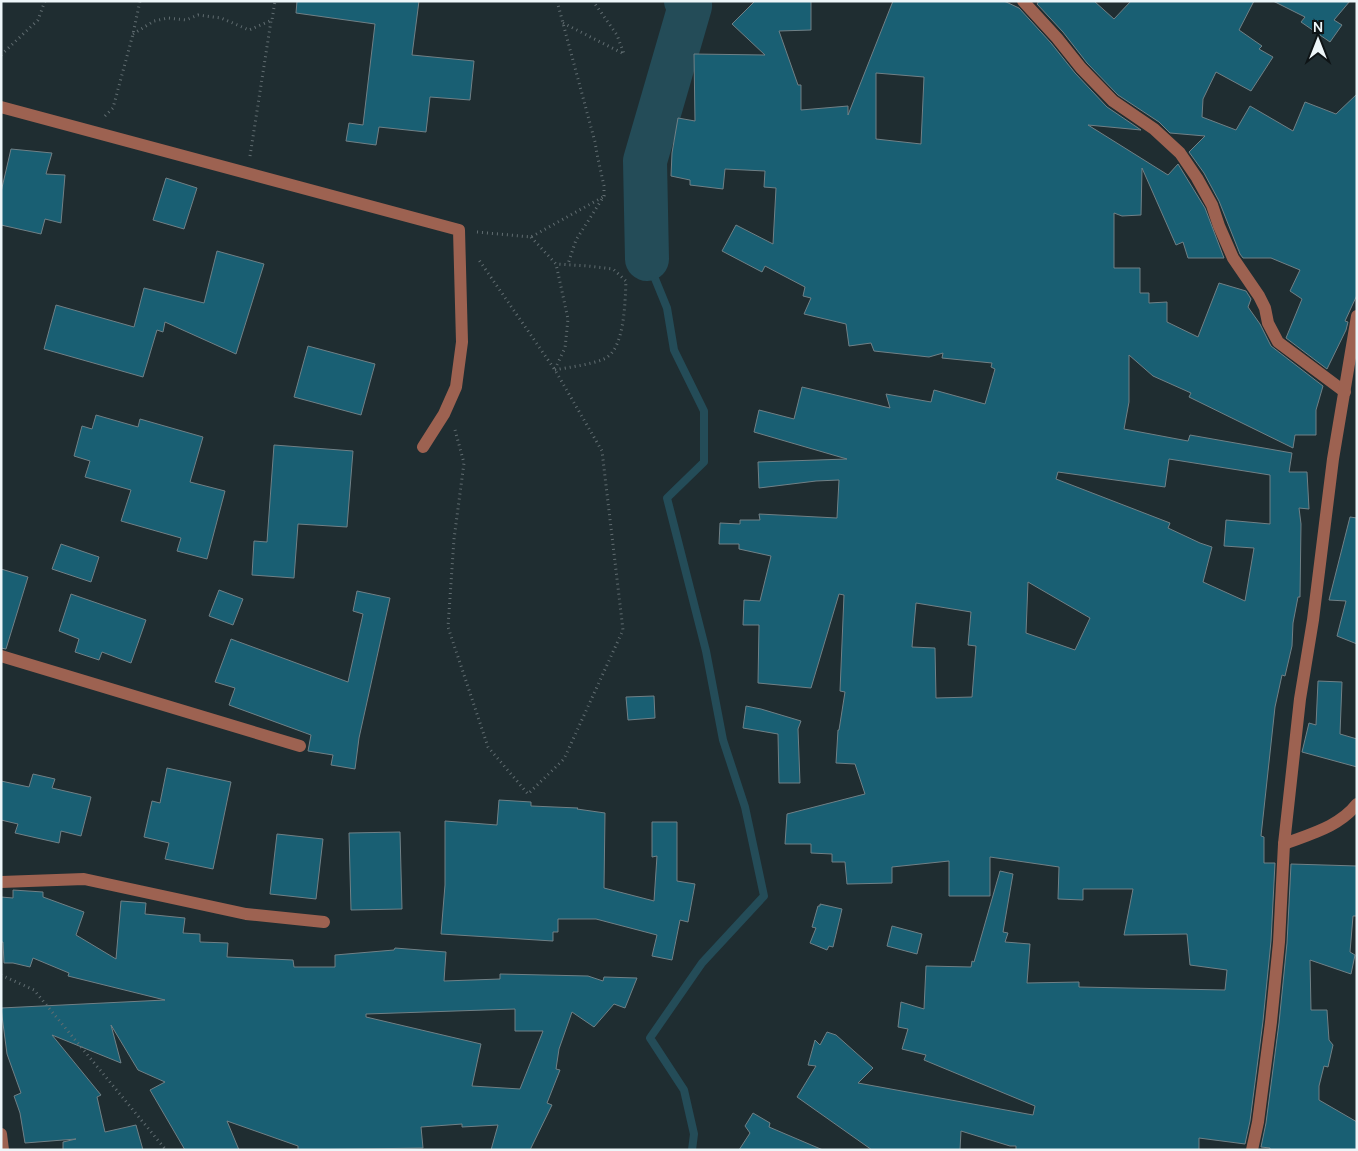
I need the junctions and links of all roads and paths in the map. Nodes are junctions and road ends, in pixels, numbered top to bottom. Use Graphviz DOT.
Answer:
graph roads {
  1 [pos="45,1"];
  2 [pos="140,1"];
  3 [pos="275,1"];
  4 [pos="557,1"];
  5 [pos="592,1"];
  6 [pos="1023,1"];
  7 [pos="272,20"];
  8 [pos="133,34"];
  9 [pos="1,55"];
  10 [pos="1,106"];
  11 [pos="90,132"];
  12 [pos="247,173"];
  13 [pos="604,196"];
  14 [pos="459,230"];
  15 [pos="531,237"];
  16 [pos="556,264"];
  17 [pos="568,264"];
  18 [pos="1357,316"];
  19 [pos="555,370"];
  20 [pos="1345,392"];
  21 [pos="448,404"];
  22 [pos="423,447"];
  23 [pos="1,656"];
  24 [pos="300,746"];
  25 [pos="1357,804"];
  26 [pos="1284,844"];
  27 [pos="1,882"];
  28 [pos="324,922"];
  29 [pos="1,975"];
  30 [pos="1,1134"];
  31 [pos="3,1150"];
  32 [pos="166,1150"];
  33 [pos="1252,1150"];
  1 -- 9 [label="path"];
  2 -- 8 [label="path"];
  3 -- 7 [label="path"];
  4 -- 5 [label="path"];
  4 -- 13 [label="path"];
  6 -- 20 [label="street"];
  7 -- 8 [label="path"];
  7 -- 12 [label="path"];
  8 -- 11 [label="path"];
  10 -- 11 [label="street"];
  11 -- 12 [label="street"];
  12 -- 14 [label="street"];
  13 -- 15 [label="path"];
  13 -- 17 [label="path"];
  14 -- 15 [label="path"];
  14 -- 19 [label="path"];
  14 -- 21 [label="street"];
  15 -- 16 [label="path"];
  16 -- 17 [label="path"];
  16 -- 19 [label="path"];
  17 -- 19 [label="path"];
  18 -- 20 [label="street"];
  19 -- 21 [label="path"];
  20 -- 26 [label="street"];
  21 -- 22 [label="street"];
  23 -- 24 [label="street"];
  25 -- 26 [label="street"];
  26 -- 33 [label="street"];
  27 -- 28 [label="street"];
  29 -- 32 [label="path"];
  30 -- 31 [label="street"];
}
